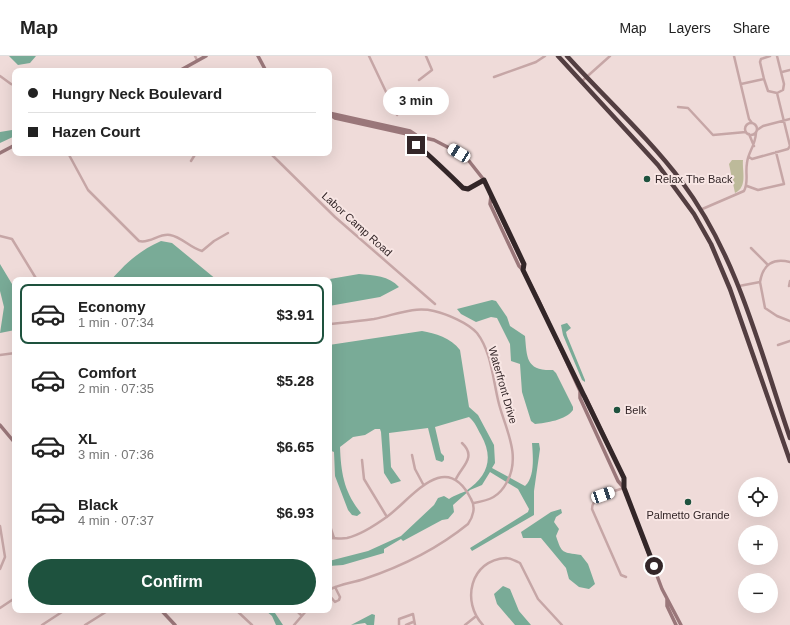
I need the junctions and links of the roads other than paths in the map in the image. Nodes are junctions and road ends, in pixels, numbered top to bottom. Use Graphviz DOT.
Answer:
graph roads {
  1 [pos="195,56"];
  2 [pos="206,56"];
  3 [pos="258,56"];
  4 [pos="369,56"];
  5 [pos="426,56"];
  6 [pos="544,56"];
  7 [pos="558,56"];
  8 [pos="568,56"];
  9 [pos="610,56"];
  10 [pos="734,56"];
  11 [pos="768,56"];
  12 [pos="777,56"];
  13 [pos="197,60"];
  14 [pos="185,68"];
  15 [pos="264,68"];
  16 [pos="790,70"];
  17 [pos="782,72"];
  18 [pos="0,76"];
  19 [pos="494,77"];
  20 [pos="587,77"];
  21 [pos="764,78"];
  22 [pos="419,80"];
  23 [pos="581,82"];
  24 [pos="12,84"];
  25 [pos="741,84"];
  26 [pos="777,93"];
  27 [pos="678,107"];
  28 [pos="332,115"];
  29 [pos="397,115"];
  30 [pos="749,119"];
  31 [pos="790,119"];
  32 [pos="784,120"];
  33 [pos="752,123"];
  34 [pos="748,124"];
  35 [pos="756,125"];
  36 [pos="763,126"];
  37 [pos="746,128"];
  38 [pos="757,130"];
  39 [pos="741,131"];
  40 [pos="748,133"];
  41 [pos="756,133"];
  42 [pos="12,146"];
  43 [pos="790,146"];
  44 [pos="754,147"];
  45 [pos="776,152"];
  46 [pos="0,153"];
  47 [pos="428,155"];
  48 [pos="70,156"];
  49 [pos="194,156"];
  50 [pos="273,156"];
  51 [pos="748,157"];
  52 [pos="191,161"];
  53 [pos="484,180"];
  54 [pos="746,186"];
  55 [pos="700,210"];
  56 [pos="228,233"];
  57 [pos="0,236"];
  58 [pos="751,248"];
  59 [pos="790,262"];
  60 [pos="768,265"];
  61 [pos="35,277"];
  62 [pos="790,281"];
  63 [pos="760,282"];
  64 [pos="739,286"];
  65 [pos="789,286"];
  66 [pos="435,304"];
  67 [pos="790,321"];
  68 [pos="332,324"];
  69 [pos="790,341"];
  70 [pos="778,346"];
  71 [pos="12,353"];
  72 [pos="0,355"];
  73 [pos="0,425"];
  74 [pos="788,428"];
  75 [pos="790,438"];
  76 [pos="12,439"];
  77 [pos="462,443"];
  78 [pos="412,455"];
  79 [pos="362,460"];
  80 [pos="790,461"];
  81 [pos="456,479"];
  82 [pos="423,484"];
  83 [pos="624,488"];
  84 [pos="474,503"];
  85 [pos="387,517"];
  86 [pos="0,526"];
  87 [pos="332,532"];
  88 [pos="334,538"];
  89 [pos="0,569"];
  90 [pos="626,577"];
  91 [pos="335,587"];
  92 [pos="332,588"];
  93 [pos="332,598"];
  94 [pos="667,599"];
  95 [pos="12,600"];
  96 [pos="0,608"];
  97 [pos="675,611"];
  98 [pos="60,613"];
  99 [pos="104,613"];
  100 [pos="164,613"];
  101 [pos="239,613"];
  102 [pos="303,613"];
  103 [pos="301,615"];
  104 [pos="475,617"];
  105 [pos="414,624"];
  106 [pos="42,625"];
  107 [pos="85,625"];
  108 [pos="175,625"];
  109 [pos="252,625"];
  110 [pos="294,625"];
  111 [pos="399,625"];
  112 [pos="406,625"];
  113 [pos="465,625"];
  114 [pos="483,625"];
  115 [pos="562,625"];
  116 [pos="677,625"];
  117 [pos="681,625"];
  1 -- 13 [label="street"];
  2 -- 13 [label="main road"];
  3 -- 15 [label="main road"];
  4 -- 29 [label="street"];
  5 -- 22 [label="street"];
  6 -- 19 [label="street"];
  7 -- 23 [label="highway"];
  8 -- 20 [label="highway"];
  9 -- 20 [label="street"];
  10 -- 25 [label="street"];
  11 -- 21 [label="street"];
  12 -- 17 [label="street"];
  13 -- 14 [label="main road"];
  16 -- 17 [label="street"];
  17 -- 26 [label="street"];
  18 -- 24 [label="street"];
  20 -- 23 [label="street"];
  20 -- 55 [label="highway"];
  21 -- 25 [label="street"];
  21 -- 26 [label="street"];
  23 -- 80 [label="highway"];
  25 -- 30 [label="street"];
  26 -- 32 [label="street"];
  27 -- 39 [label="street"];
  28 -- 53 [label="main road"];
  30 -- 33 [label="street"];
  30 -- 34 [label="street"];
  31 -- 32 [label="street"];
  32 -- 36 [label="street"];
  32 -- 43 [label="street"];
  33 -- 34 [label="street"];
  33 -- 35 [label="street"];
  34 -- 37 [label="street"];
  35 -- 36 [label="street"];
  35 -- 38 [label="street"];
  36 -- 38 [label="street"];
  37 -- 39 [label="street"];
  37 -- 40 [label="street"];
  38 -- 41 [label="street"];
  39 -- 40 [label="street"];
  40 -- 41 [label="street"];
  40 -- 44 [label="street"];
  41 -- 44 [label="street"];
  42 -- 46 [label="main road"];
  43 -- 45 [label="street"];
  44 -- 51 [label="street"];
  45 -- 51 [label="street"];
  45 -- 54 [label="street"];
  47 -- 47 [label="street"];
  47 -- 53 [label="street"];
  48 -- 56 [label="street"];
  49 -- 52 [label="street"];
  50 -- 66 [label="street, Labor Camp Road"];
  51 -- 54 [label="street"];
  53 -- 83 [label="main road"];
  54 -- 55 [label="street"];
  55 -- 64 [label="highway"];
  57 -- 61 [label="street"];
  58 -- 60 [label="street"];
  59 -- 60 [label="street"];
  60 -- 63 [label="street"];
  62 -- 65 [label="street"];
  63 -- 64 [label="street"];
  63 -- 67 [label="street"];
  64 -- 74 [label="highway"];
  68 -- 84 [label="street, Waterfront Drive"];
  69 -- 70 [label="street"];
  71 -- 72 [label="street"];
  73 -- 76 [label="main road"];
  74 -- 75 [label="highway"];
  77 -- 81 [label="street"];
  78 -- 82 [label="street"];
  79 -- 85 [label="street"];
  81 -- 82 [label="street"];
  81 -- 84 [label="street"];
  82 -- 85 [label="street"];
  83 -- 90 [label="street"];
  83 -- 94 [label="main road"];
  84 -- 91 [label="street"];
  85 -- 88 [label="street"];
  86 -- 89 [label="street"];
  87 -- 88 [label="street"];
  91 -- 92 [label="street"];
  91 -- 93 [label="street"];
  94 -- 97 [label="main road"];
  94 -- 116 [label="main road"];
  95 -- 96 [label="street"];
  97 -- 116 [label="main road"];
  97 -- 117 [label="main road"];
  98 -- 106 [label="street"];
  99 -- 107 [label="street"];
  100 -- 108 [label="main road"];
  101 -- 109 [label="street"];
  102 -- 103 [label="street"];
  103 -- 110 [label="street"];
  104 -- 113 [label="street"];
  104 -- 114 [label="street"];
  104 -- 115 [label="street"];
  105 -- 111 [label="street"];
  105 -- 112 [label="street"];
}
